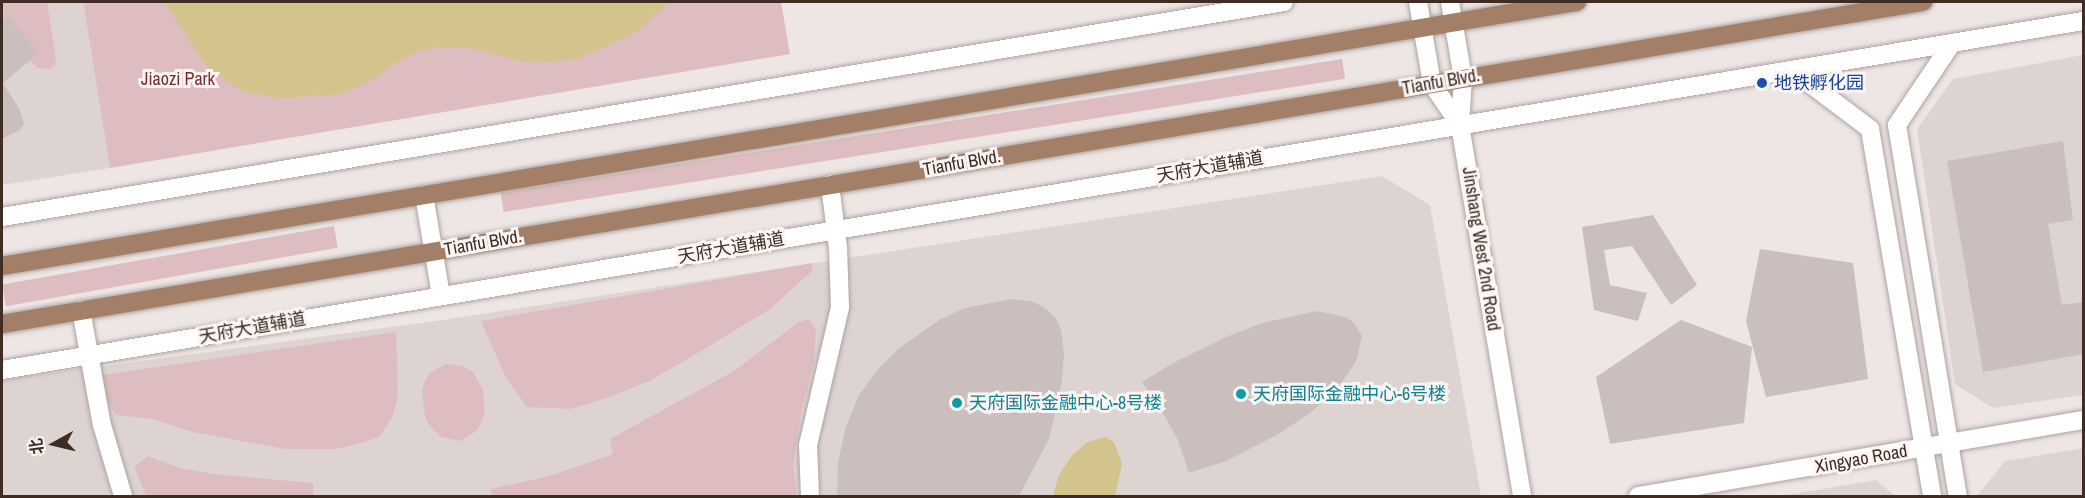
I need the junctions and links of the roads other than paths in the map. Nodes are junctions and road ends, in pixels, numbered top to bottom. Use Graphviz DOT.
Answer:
graph roads {
  1 [pos="1284,2"];
  2 [pos="1418,2"];
  3 [pos="1450,2"];
  4 [pos="1577,2"];
  5 [pos="1923,2"];
  6 [pos="2084,21"];
  7 [pos="1453,22"];
  8 [pos="1422,28"];
  9 [pos="1952,43"];
  10 [pos="1792,70"];
  11 [pos="1463,79"];
  12 [pos="1432,84"];
  13 [pos="1460,125"];
  14 [pos="830,185"];
  15 [pos="424,195"];
  16 [pos="2,217"];
  17 [pos="836,230"];
  18 [pos="434,251"];
  19 [pos="2,266"];
  20 [pos="441,296"];
  21 [pos="81,310"];
  22 [pos="2,324"];
  23 [pos="88,356"];
  24 [pos="2,370"];
  25 [pos="2084,420"];
  26 [pos="1949,443"];
  27 [pos="1924,448"];
  28 [pos="123,496"];
  29 [pos="810,496"];
  30 [pos="1522,496"];
  31 [pos="1638,496"];
  32 [pos="1932,496"];
  33 [pos="1958,496"];
  1 -- 16 [label="street"];
  2 -- 8 [label="street"];
  3 -- 7 [label="street, Jinshang West 2nd Road"];
  4 -- 7 [label="main road"];
  5 -- 11 [label="main road, Tianfu Blvd."];
  6 -- 9 [label="street, 天府大道辅道"];
  7 -- 8 [label="main road"];
  7 -- 11 [label="street, Jinshang West 2nd Road"];
  8 -- 12 [label="street"];
  8 -- 15 [label="main road"];
  9 -- 10 [label="street, 天府大道辅道"];
  9 -- 26 [label="street"];
  10 -- 13 [label="street, 天府大道辅道"];
  10 -- 27 [label="street"];
  11 -- 12 [label="main road, Tianfu Blvd."];
  11 -- 13 [label="street, Jinshang West 2nd Road"];
  12 -- 13 [label="street"];
  12 -- 14 [label="main road, Tianfu Blvd."];
  13 -- 17 [label="street, 天府大道辅道"];
  13 -- 30 [label="street, Jinshang West 2nd Road"];
  14 -- 17 [label="street"];
  14 -- 18 [label="main road, Tianfu Blvd."];
  15 -- 18 [label="street"];
  15 -- 19 [label="main road"];
  17 -- 20 [label="street, 天府大道辅道"];
  17 -- 29 [label="street"];
  18 -- 20 [label="street"];
  18 -- 21 [label="main road, Tianfu Blvd."];
  20 -- 23 [label="street, 天府大道辅道"];
  21 -- 22 [label="main road, Tianfu Blvd."];
  21 -- 23 [label="street"];
  23 -- 24 [label="street, 天府大道辅道"];
  23 -- 28 [label="street"];
  25 -- 26 [label="street, Xingyao Road"];
  26 -- 27 [label="street, Xingyao Road"];
  26 -- 33 [label="street"];
  27 -- 31 [label="street, Xingyao Road"];
  27 -- 32 [label="street"];
}
